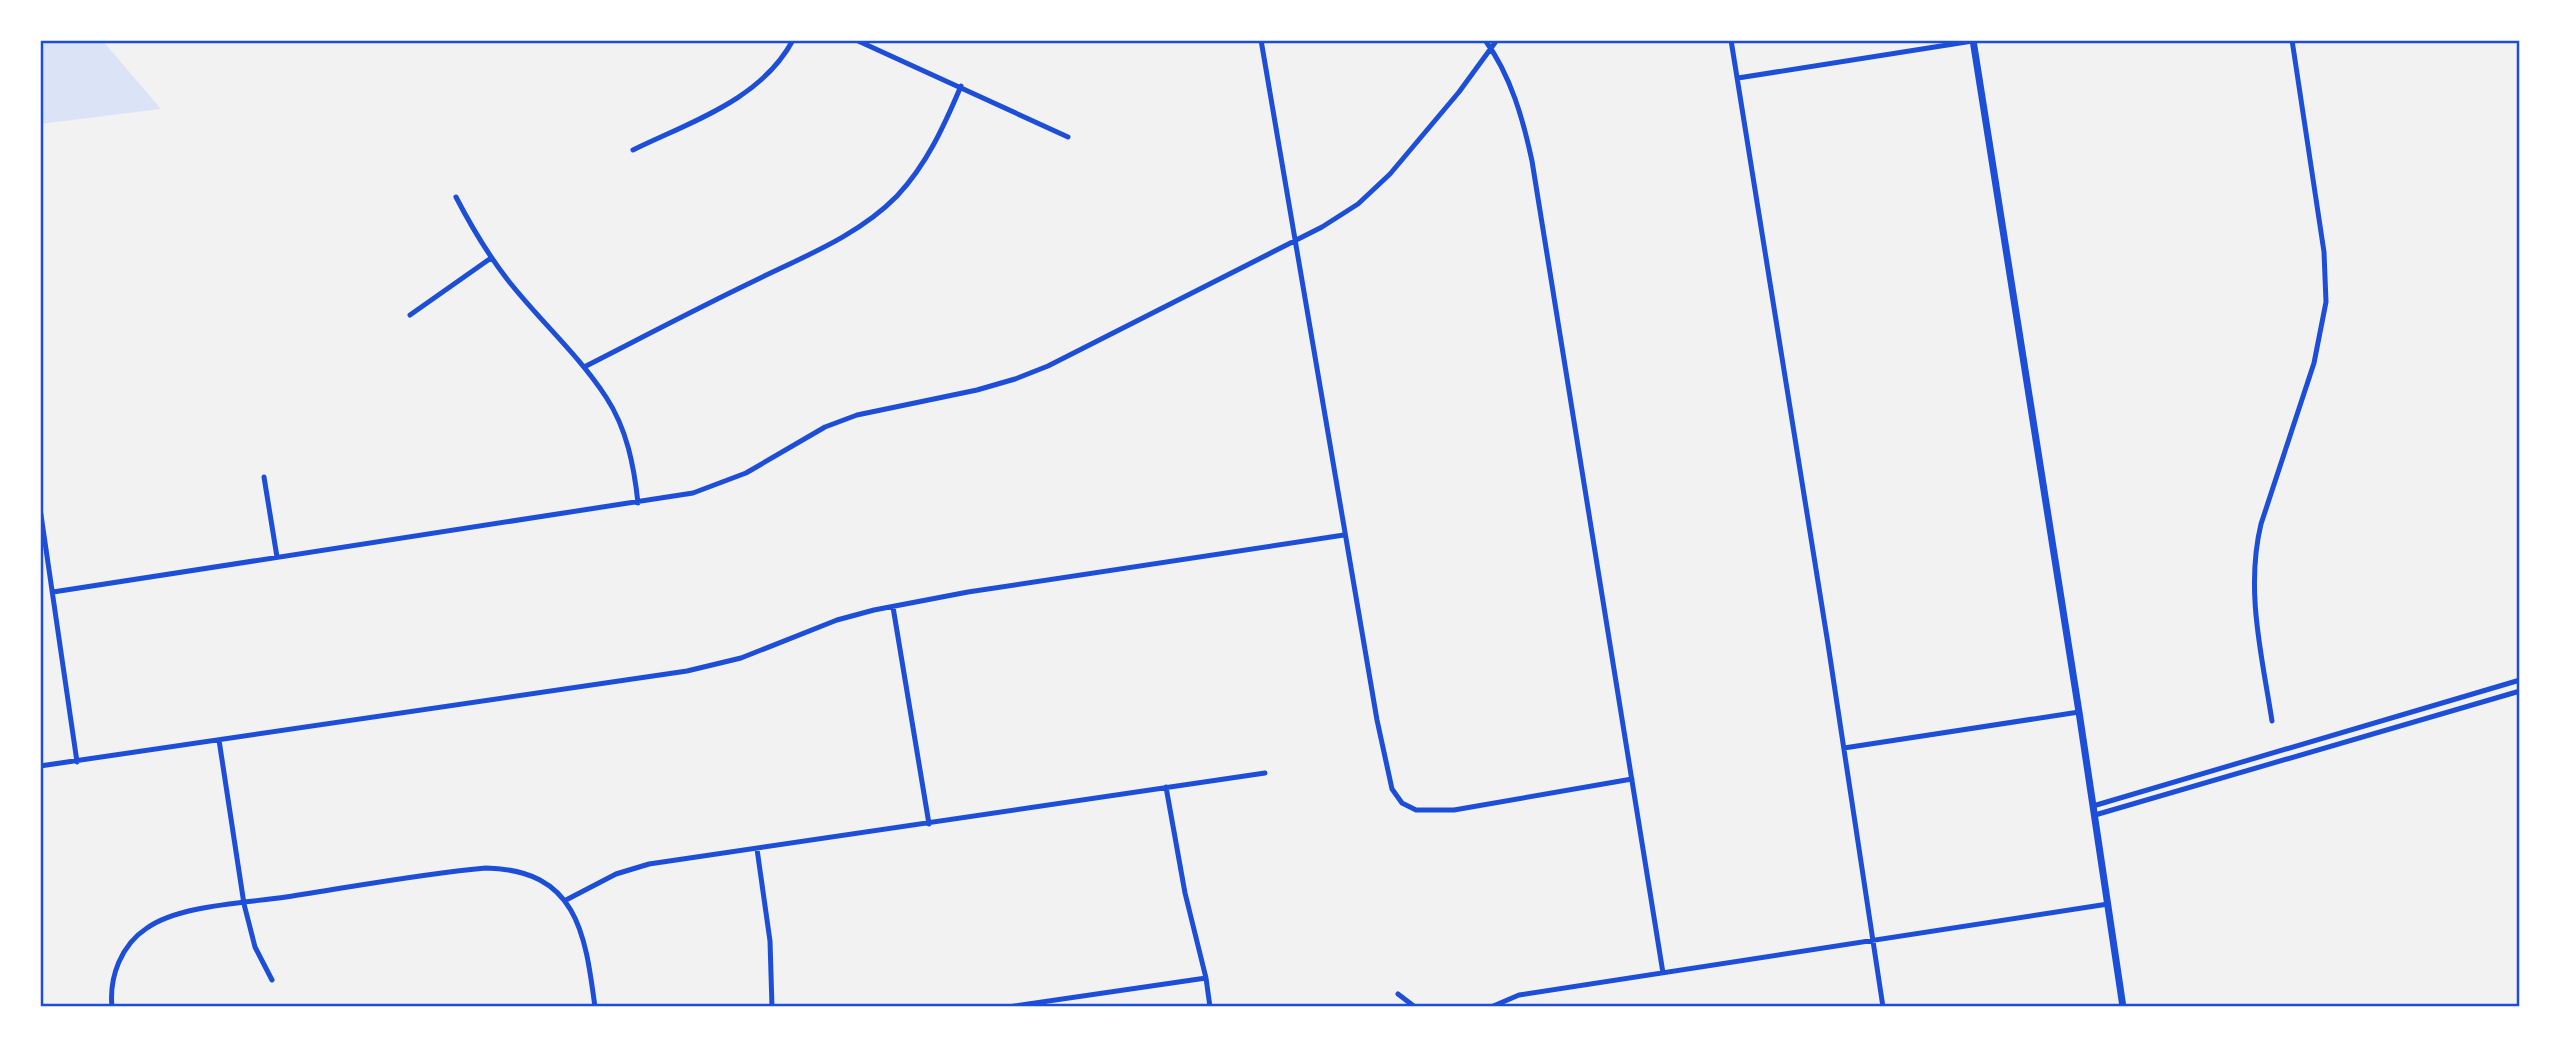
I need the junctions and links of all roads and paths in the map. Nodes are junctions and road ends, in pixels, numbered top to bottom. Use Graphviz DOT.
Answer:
graph roads {
  1 [pos="793,40"];
  2 [pos="856,40"];
  3 [pos="1261,40"];
  4 [pos="1485,40"];
  5 [pos="1497,40"];
  6 [pos="1731,40"];
  7 [pos="2291,40"];
  8 [pos="1975,41"];
  9 [pos="1492,49"];
  10 [pos="1738,78"];
  11 [pos="961,86"];
  12 [pos="1068,137"];
  13 [pos="633,150"];
  14 [pos="456,197"];
  15 [pos="1296,241"];
  16 [pos="491,258"];
  17 [pos="410,315"];
  18 [pos="584,367"];
  19 [pos="264,477"];
  20 [pos="638,503"];
  21 [pos="40,508"];
  22 [pos="1344,535"];
  23 [pos="277,557"];
  24 [pos="53,592"];
  25 [pos="893,607"];
  26 [pos="2520,680"];
  27 [pos="2520,691"];
  28 [pos="2080,712"];
  29 [pos="2272,721"];
  30 [pos="219,740"];
  31 [pos="1844,748"];
  32 [pos="77,762"];
  33 [pos="40,766"];
  34 [pos="1265,773"];
  35 [pos="1632,779"];
  36 [pos="1166,788"];
  37 [pos="2093,806"];
  38 [pos="2095,815"];
  39 [pos="929,824"];
  40 [pos="757,849"];
  41 [pos="566,900"];
  42 [pos="244,904"];
  43 [pos="2108,904"];
  44 [pos="1873,940"];
  45 [pos="1662,973"];
  46 [pos="1206,978"];
  47 [pos="272,980"];
  48 [pos="1398,994"];
  49 [pos="112,1007"];
  50 [pos="595,1007"];
  51 [pos="772,1007"];
  52 [pos="1008,1007"];
  53 [pos="1210,1007"];
  54 [pos="1415,1007"];
  55 [pos="1491,1007"];
  56 [pos="1883,1007"];
  57 [pos="2123,1007"];
  1 -- 13 [label="street"];
  2 -- 11 [label="street"];
  3 -- 15 [label="street"];
  4 -- 9 [label="street"];
  5 -- 9 [label="street"];
  6 -- 10 [label="street"];
  7 -- 29 [label="street"];
  8 -- 10 [label="street"];
  8 -- 28 [label="street"];
  9 -- 15 [label="street"];
  9 -- 35 [label="street"];
  10 -- 31 [label="street"];
  11 -- 12 [label="street"];
  11 -- 18 [label="street"];
  14 -- 16 [label="street"];
  15 -- 20 [label="street"];
  15 -- 22 [label="street"];
  16 -- 17 [label="street"];
  16 -- 18 [label="street"];
  18 -- 20 [label="street"];
  19 -- 23 [label="street"];
  20 -- 23 [label="street"];
  21 -- 24 [label="street"];
  22 -- 25 [label="street"];
  22 -- 35 [label="street"];
  23 -- 24 [label="street"];
  24 -- 32 [label="street"];
  25 -- 30 [label="street"];
  25 -- 39 [label="street"];
  26 -- 37 [label="street"];
  27 -- 38 [label="street"];
  28 -- 31 [label="street"];
  28 -- 37 [label="street"];
  30 -- 32 [label="street"];
  30 -- 42 [label="street"];
  31 -- 44 [label="street"];
  32 -- 33 [label="street"];
  34 -- 36 [label="street"];
  35 -- 45 [label="street"];
  36 -- 39 [label="street"];
  36 -- 46 [label="street"];
  37 -- 38 [label="street"];
  38 -- 43 [label="street"];
  39 -- 40 [label="street"];
  40 -- 41 [label="street"];
  40 -- 51 [label="street"];
  41 -- 42 [label="street"];
  41 -- 50 [label="street"];
  42 -- 47 [label="street"];
  42 -- 49 [label="street"];
  43 -- 44 [label="street"];
  43 -- 57 [label="street"];
  44 -- 45 [label="street"];
  44 -- 56 [label="street"];
  45 -- 55 [label="street"];
  46 -- 52 [label="street"];
  46 -- 53 [label="street"];
  48 -- 54 [label="street"];
}
